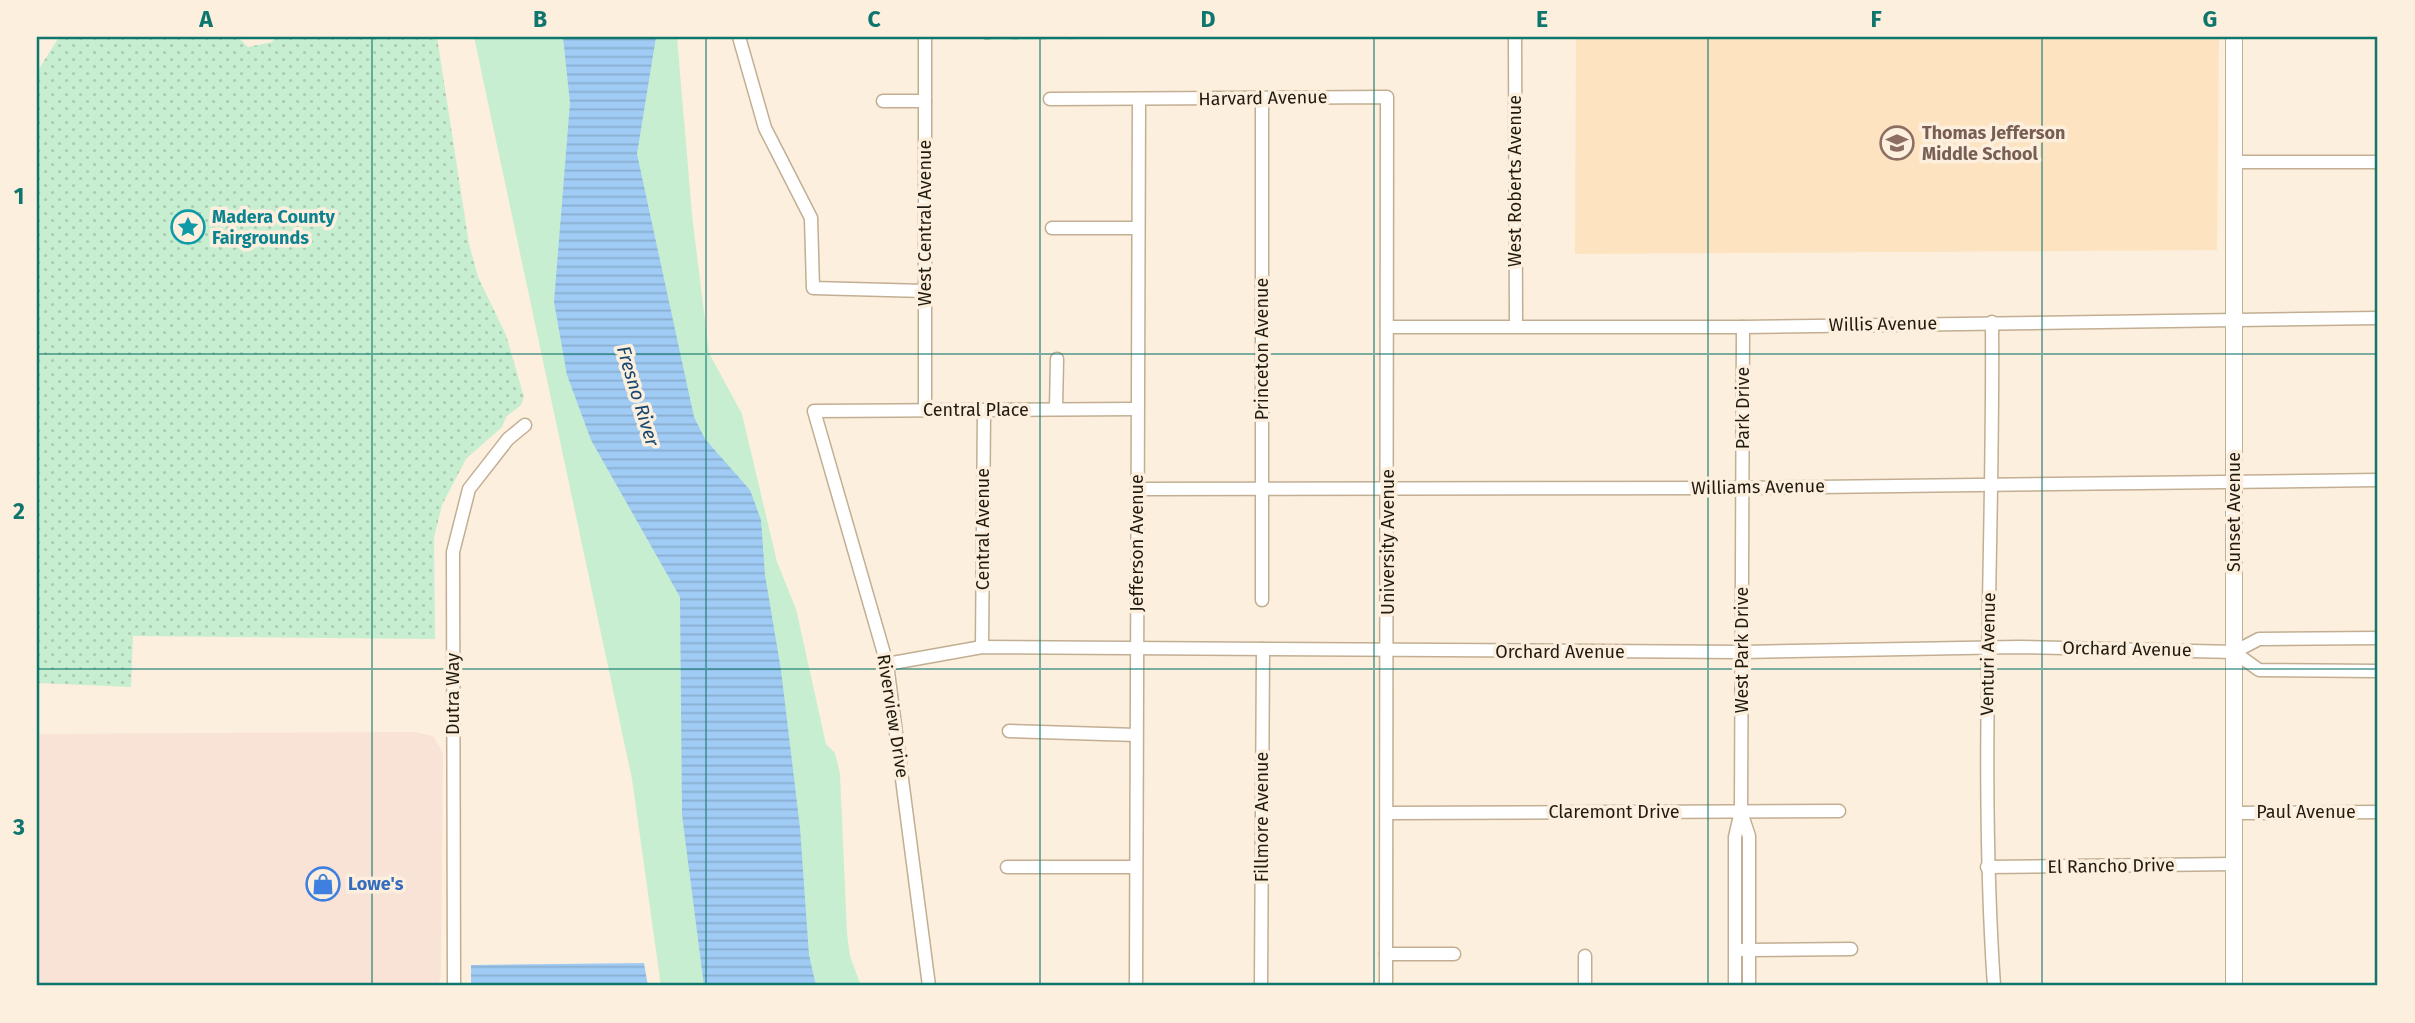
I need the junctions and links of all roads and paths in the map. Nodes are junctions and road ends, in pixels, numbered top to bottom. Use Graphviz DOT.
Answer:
graph roads {
  1 [pos="739,37"];
  2 [pos="925,37"];
  3 [pos="1515,37"];
  4 [pos="2234,37"];
  5 [pos="1387,97"];
  6 [pos="1051,99"];
  7 [pos="1139,99"];
  8 [pos="1262,99"];
  9 [pos="883,101"];
  10 [pos="925,101"];
  11 [pos="2234,162"];
  12 [pos="2378,162"];
  13 [pos="1052,228"];
  14 [pos="1138,228"];
  15 [pos="925,291"];
  16 [pos="2234,318"];
  17 [pos="2378,318"];
  18 [pos="1992,322"];
  19 [pos="1516,325"];
  20 [pos="1388,327"];
  21 [pos="1743,327"];
  22 [pos="1057,359"];
  23 [pos="1056,409"];
  24 [pos="1138,409"];
  25 [pos="925,410"];
  26 [pos="984,410"];
  27 [pos="814,411"];
  28 [pos="525,425"];
  29 [pos="2378,480"];
  30 [pos="2234,481"];
  31 [pos="1993,483"];
  32 [pos="1388,487"];
  33 [pos="1262,488"];
  34 [pos="1742,488"];
  35 [pos="1137,489"];
  36 [pos="1262,600"];
  37 [pos="2378,638"];
  38 [pos="1988,647"];
  39 [pos="982,648"];
  40 [pos="1137,649"];
  41 [pos="1263,649"];
  42 [pos="1388,651"];
  43 [pos="1742,652"];
  44 [pos="2234,652"];
  45 [pos="887,664"];
  46 [pos="2378,671"];
  47 [pos="1009,731"];
  48 [pos="1136,735"];
  49 [pos="1741,811"];
  50 [pos="1839,811"];
  51 [pos="2378,812"];
  52 [pos="1389,813"];
  53 [pos="2234,813"];
  54 [pos="2234,864"];
  55 [pos="1007,867"];
  56 [pos="1136,867"];
  57 [pos="1987,867"];
  58 [pos="1851,949"];
  59 [pos="1735,950"];
  60 [pos="1749,950"];
  61 [pos="1386,954"];
  62 [pos="1454,954"];
  63 [pos="1585,956"];
  64 [pos="454,986"];
  65 [pos="929,986"];
  66 [pos="1136,986"];
  67 [pos="1261,986"];
  68 [pos="1386,986"];
  69 [pos="1585,986"];
  70 [pos="1735,986"];
  71 [pos="1749,986"];
  72 [pos="1994,986"];
  73 [pos="2234,986"];
  1 -- 15 [label="street"];
  2 -- 10 [label="street, West Central Avenue"];
  3 -- 19 [label="street, West Roberts Avenue"];
  4 -- 11 [label="main road, Sunset Avenue"];
  5 -- 8 [label="street, Harvard Avenue"];
  5 -- 20 [label="street, University Avenue"];
  6 -- 7 [label="street, Harvard Avenue"];
  7 -- 8 [label="street, Harvard Avenue"];
  7 -- 14 [label="street, Jefferson Avenue"];
  8 -- 33 [label="street, Princeton Avenue"];
  9 -- 10 [label="street"];
  10 -- 15 [label="street, West Central Avenue"];
  11 -- 12 [label="street"];
  11 -- 16 [label="main road, Sunset Avenue"];
  13 -- 14 [label="street"];
  14 -- 24 [label="street, Jefferson Avenue"];
  15 -- 25 [label="street, West Central Avenue"];
  16 -- 17 [label="street, Willis Avenue"];
  16 -- 18 [label="street, Willis Avenue"];
  16 -- 30 [label="main road, Sunset Avenue"];
  18 -- 21 [label="street, Willis Avenue"];
  18 -- 31 [label="street, Venturi Avenue"];
  19 -- 20 [label="street, Willis Avenue"];
  19 -- 21 [label="street, Willis Avenue"];
  20 -- 32 [label="street, University Avenue"];
  21 -- 34 [label="street, Park Drive"];
  22 -- 23 [label="street"];
  23 -- 24 [label="street, Central Place"];
  23 -- 26 [label="street, Central Place"];
  24 -- 35 [label="street, Jefferson Avenue"];
  25 -- 26 [label="street, Central Place"];
  25 -- 27 [label="street, Central Place"];
  26 -- 39 [label="street, Central Avenue"];
  27 -- 45 [label="street, Riverview Drive"];
  28 -- 64 [label="street, Dutra Way"];
  29 -- 30 [label="street, Williams Avenue"];
  30 -- 31 [label="street, Williams Avenue"];
  30 -- 44 [label="main road, Sunset Avenue"];
  31 -- 34 [label="street, Williams Avenue"];
  31 -- 38 [label="street, Venturi Avenue"];
  32 -- 33 [label="street, Williams Avenue"];
  32 -- 34 [label="street, Williams Avenue"];
  32 -- 42 [label="street, University Avenue"];
  33 -- 35 [label="street, Williams Avenue"];
  33 -- 36 [label="street, Princeton Avenue"];
  34 -- 43 [label="street, West Park Drive"];
  35 -- 40 [label="street, Jefferson Avenue"];
  37 -- 44 [label="street"];
  38 -- 43 [label="street, Orchard Avenue"];
  38 -- 44 [label="street, Orchard Avenue"];
  38 -- 57 [label="street, Venturi Avenue"];
  39 -- 40 [label="street, Orchard Avenue"];
  39 -- 45 [label="street, Orchard Avenue"];
  40 -- 41 [label="street, Orchard Avenue"];
  40 -- 48 [label="street, Jefferson Avenue"];
  41 -- 42 [label="street, Orchard Avenue"];
  41 -- 67 [label="street, Fillmore Avenue"];
  42 -- 43 [label="street, Orchard Avenue"];
  42 -- 52 [label="street, University Avenue"];
  43 -- 49 [label="street, West Park Drive"];
  44 -- 46 [label="street"];
  44 -- 53 [label="main road, Sunset Avenue"];
  45 -- 65 [label="street, Riverview Drive"];
  47 -- 48 [label="street"];
  48 -- 56 [label="street, Jefferson Avenue"];
  49 -- 50 [label="street, Claremont Drive"];
  49 -- 52 [label="street, Claremont Drive"];
  49 -- 59 [label="street, West Park Drive"];
  49 -- 60 [label="street, West Park Drive"];
  51 -- 53 [label="street, Paul Avenue"];
  52 -- 61 [label="street, University Avenue"];
  53 -- 54 [label="main road, Sunset Avenue"];
  54 -- 57 [label="street, El Rancho Drive"];
  54 -- 73 [label="main road, Sunset Avenue"];
  55 -- 56 [label="street"];
  56 -- 66 [label="street, Jefferson Avenue"];
  57 -- 72 [label="street, Venturi Avenue"];
  58 -- 60 [label="street"];
  59 -- 60 [label="street"];
  59 -- 70 [label="street, West Park Drive"];
  60 -- 71 [label="street, West Park Drive"];
  61 -- 62 [label="street"];
  61 -- 68 [label="street, University Avenue"];
  63 -- 69 [label="street"];
}
